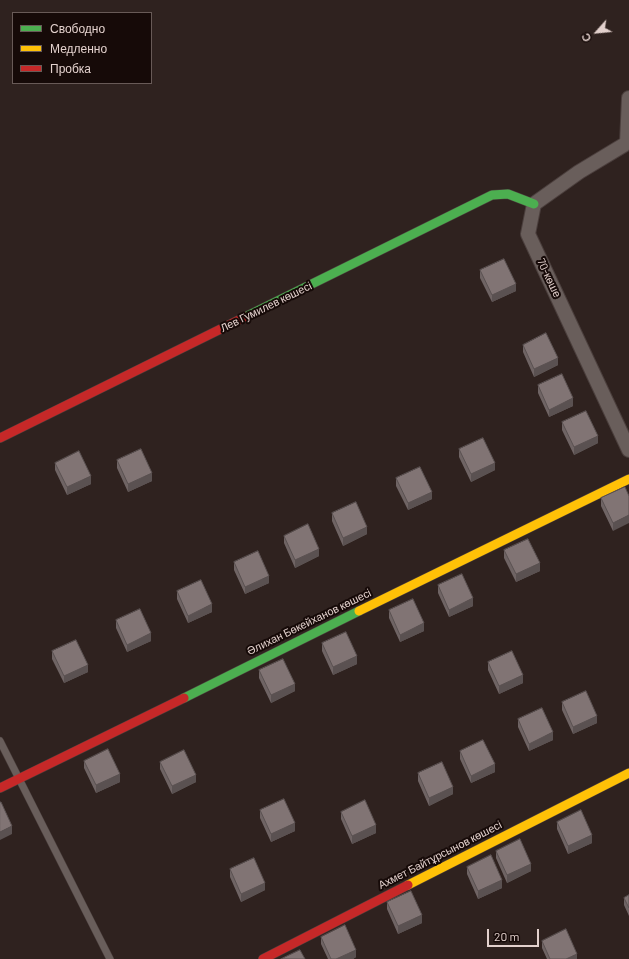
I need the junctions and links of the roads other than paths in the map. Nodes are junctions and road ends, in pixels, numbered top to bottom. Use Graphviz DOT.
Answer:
graph roads {
  1 [pos="629,98"];
  2 [pos="628,144"];
  3 [pos="534,204"];
  4 [pos="0,438"];
  5 [pos="629,450"];
  6 [pos="629,478"];
  7 [pos="0,741"];
  8 [pos="629,773"];
  9 [pos="19,778"];
  10 [pos="0,788"];
  11 [pos="110,959"];
  12 [pos="263,959"];
  1 -- 2 [label="street"];
  2 -- 3 [label="street"];
  3 -- 4 [label="street, Лев Гумилев көшесі"];
  3 -- 5 [label="street, 70-көше"];
  6 -- 9 [label="street, Әлихан Бөкейханов көшесі"];
  7 -- 9 [label="lane"];
  8 -- 12 [label="street, Ахмет Байтұрсынов көшесі"];
  9 -- 10 [label="street, Әлихан Бөкейханов көшесі"];
  9 -- 11 [label="lane"];
}
